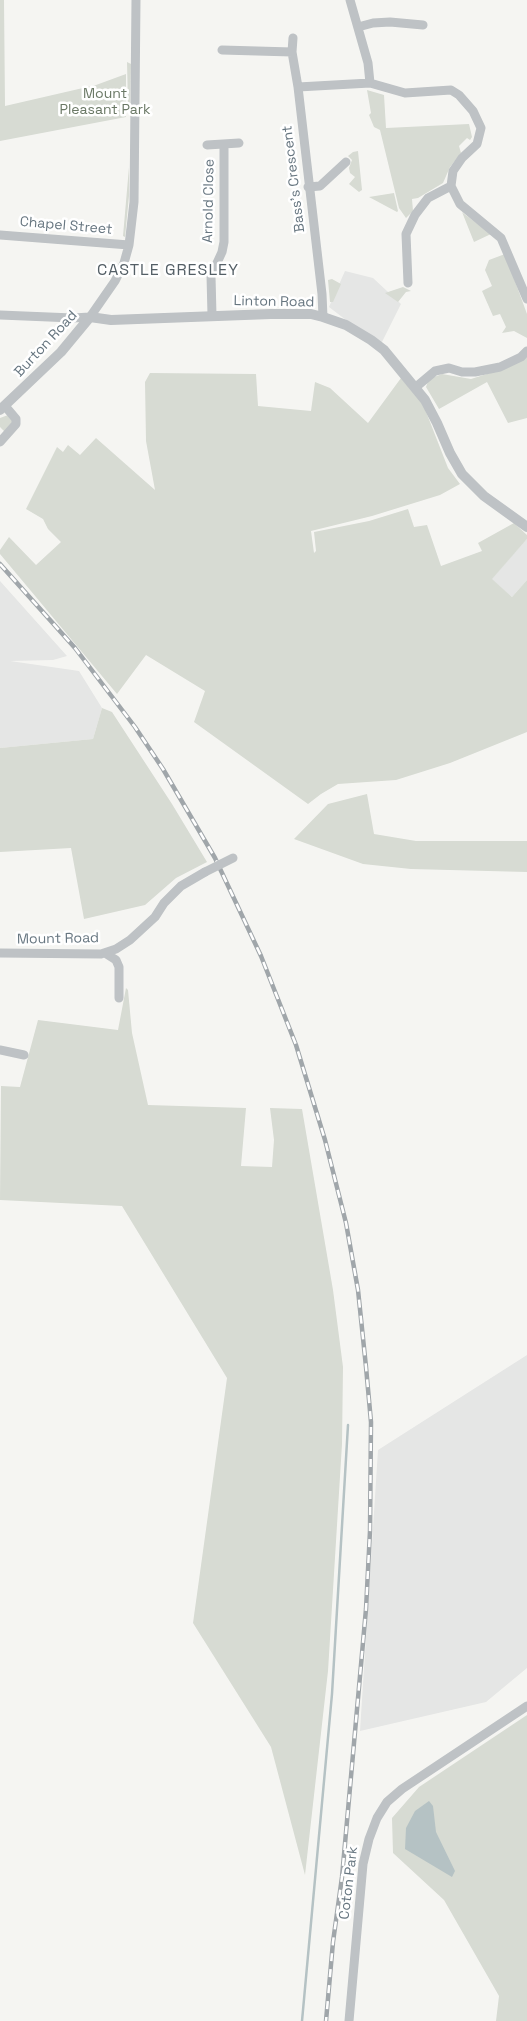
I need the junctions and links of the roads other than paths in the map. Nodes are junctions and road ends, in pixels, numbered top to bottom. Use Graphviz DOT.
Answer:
graph roads {
  1 [pos="136,0"];
  2 [pos="350,0"];
  3 [pos="423,25"];
  4 [pos="358,27"];
  5 [pos="293,38"];
  6 [pos="222,50"];
  7 [pos="292,52"];
  8 [pos="370,83"];
  9 [pos="298,87"];
  10 [pos="239,143"];
  11 [pos="224,144"];
  12 [pos="207,145"];
  13 [pos="346,162"];
  14 [pos="451,186"];
  15 [pos="308,187"];
  16 [pos="0,235"];
  17 [pos="129,245"];
  18 [pos="408,283"];
  19 [pos="527,299"];
  20 [pos="0,315"];
  21 [pos="212,316"];
  22 [pos="90,317"];
  23 [pos="323,317"];
  24 [pos="527,351"];
  25 [pos="416,387"];
  26 [pos="3,408"];
  27 [pos="0,442"];
  28 [pos="527,527"];
  29 [pos="233,858"];
  30 [pos="0,953"];
  31 [pos="105,953"];
  32 [pos="119,998"];
  33 [pos="0,1050"];
  34 [pos="24,1056"];
  35 [pos="527,1706"];
  36 [pos="349,2021"];
  1 -- 17 [label="street"];
  2 -- 4 [label="street"];
  3 -- 4 [label="street"];
  4 -- 8 [label="street"];
  5 -- 7 [label="street, Bass's Crescent"];
  6 -- 7 [label="street"];
  7 -- 9 [label="street, Bass's Crescent"];
  8 -- 9 [label="street"];
  8 -- 14 [label="street"];
  9 -- 15 [label="street, Bass's Crescent"];
  10 -- 11 [label="street, Arnold Close"];
  11 -- 12 [label="street, Arnold Close"];
  11 -- 21 [label="street, Arnold Close"];
  13 -- 15 [label="street"];
  14 -- 18 [label="street"];
  14 -- 19 [label="street"];
  15 -- 23 [label="street, Bass's Crescent"];
  16 -- 17 [label="street, Chapel Street"];
  17 -- 22 [label="street"];
  20 -- 22 [label="street"];
  21 -- 22 [label="street, Linton Road"];
  21 -- 23 [label="street, Linton Road"];
  22 -- 26 [label="street, Burton Road"];
  23 -- 25 [label="street, Linton Road"];
  24 -- 25 [label="street"];
  25 -- 28 [label="street, Linton Road"];
  26 -- 27 [label="street"];
  29 -- 31 [label="street, Mount Road, bridge"];
  30 -- 31 [label="street, Mount Road"];
  31 -- 32 [label="street"];
  33 -- 34 [label="street"];
  35 -- 36 [label="street, Coton Park"];
}
